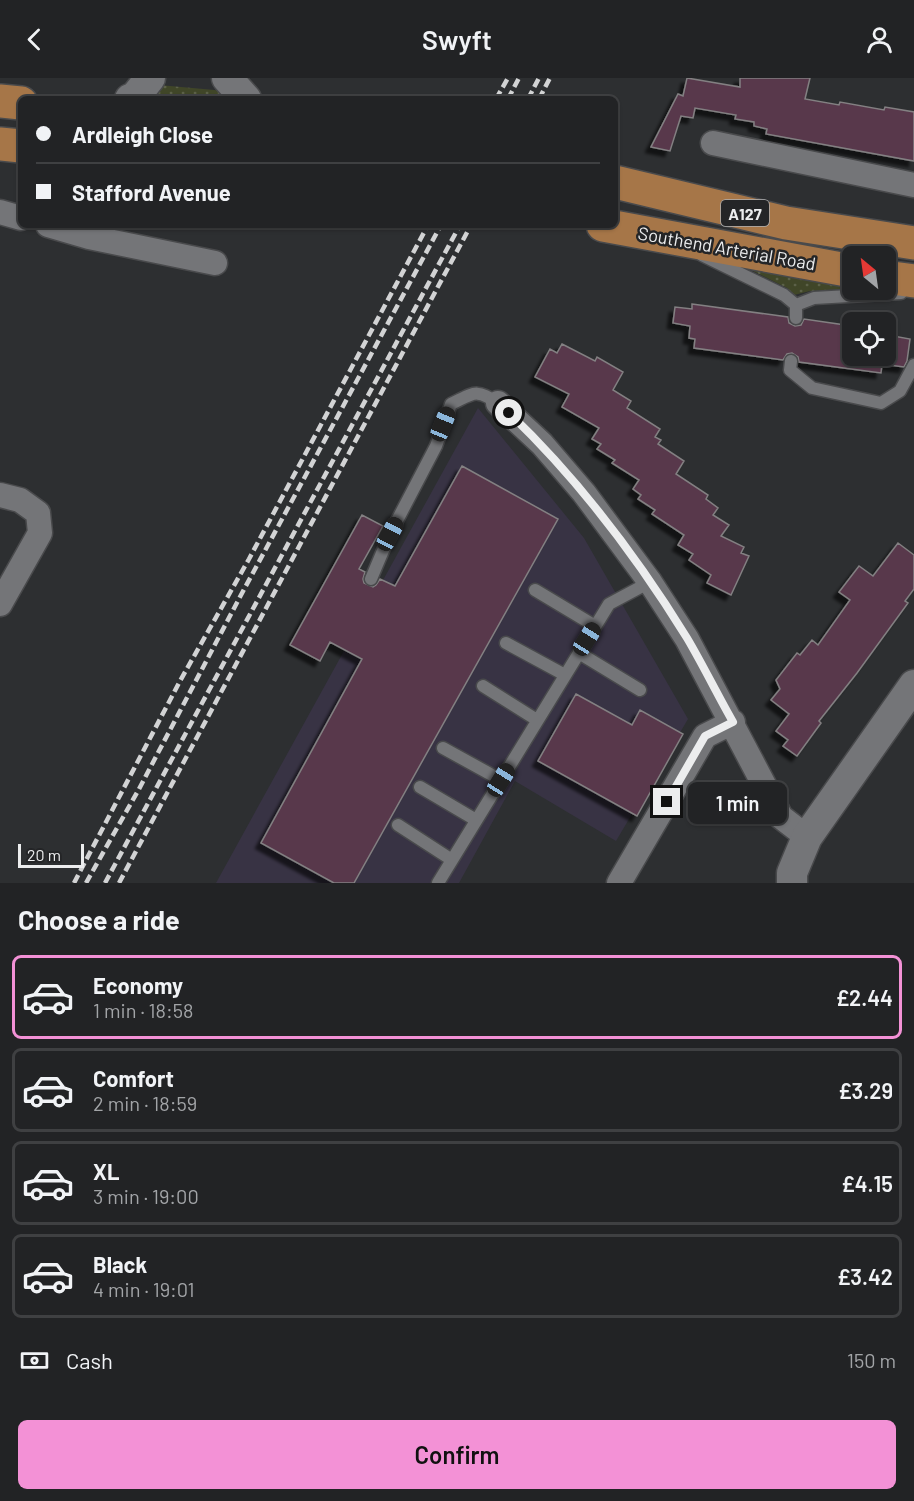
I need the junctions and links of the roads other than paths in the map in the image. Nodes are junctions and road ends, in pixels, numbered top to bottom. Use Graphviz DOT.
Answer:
graph roads {
  1 [pos="150,78"];
  2 [pos="227,78"];
  3 [pos="136,96"];
  4 [pos="243,96"];
  5 [pos="0,101"];
  6 [pos="18,104"];
  7 [pos="713,143"];
  8 [pos="0,144"];
  9 [pos="18,146"];
  10 [pos="618,184"];
  11 [pos="914,186"];
  12 [pos="0,212"];
  13 [pos="18,217"];
  14 [pos="58,228"];
  15 [pos="618,228"];
  16 [pos="671,237"];
  17 [pos="914,243"];
  18 [pos="215,263"];
  19 [pos="842,269"];
  20 [pos="896,278"];
  21 [pos="914,281"];
  22 [pos="914,292"];
  23 [pos="796,305"];
  24 [pos="796,318"];
  25 [pos="791,361"];
  26 [pos="914,365"];
  27 [pos="498,402"];
  28 [pos="0,495"];
  29 [pos="371,579"];
  30 [pos="650,582"];
  31 [pos="535,590"];
  32 [pos="0,604"];
  33 [pos="595,626"];
  34 [pos="506,643"];
  35 [pos="579,653"];
  36 [pos="565,675"];
  37 [pos="914,685"];
  38 [pos="483,686"];
  39 [pos="640,690"];
  40 [pos="537,720"];
  41 [pos="733,722"];
  42 [pos="443,748"];
  43 [pos="501,780"];
  44 [pos="420,787"];
  45 [pos="476,820"];
  46 [pos="398,825"];
  47 [pos="807,837"];
  48 [pos="452,860"];
  49 [pos="438,883"];
  50 [pos="619,883"];
  51 [pos="792,883"];
  1 -- 3 [label="street"];
  2 -- 4 [label="street"];
  5 -- 6 [label="highway"];
  7 -- 11 [label="street"];
  8 -- 9 [label="highway"];
  10 -- 17 [label="highway, Southend Arterial Road / A127"];
  12 -- 13 [label="street"];
  14 -- 18 [label="street"];
  15 -- 16 [label="highway, Southend Arterial Road / A127"];
  16 -- 19 [label="highway, Southend Arterial Road / A127"];
  16 -- 23 [label="lane"];
  20 -- 21 [label="highway"];
  22 -- 23 [label="lane"];
  23 -- 24 [label="lane"];
  25 -- 26 [label="lane"];
  27 -- 29 [label="lane"];
  27 -- 30 [label="street"];
  28 -- 32 [label="street"];
  30 -- 33 [label="lane"];
  30 -- 41 [label="street"];
  31 -- 33 [label="lane"];
  33 -- 35 [label="lane"];
  34 -- 36 [label="lane"];
  35 -- 36 [label="lane"];
  35 -- 39 [label="lane"];
  36 -- 40 [label="lane"];
  37 -- 47 [label="street"];
  38 -- 40 [label="lane"];
  40 -- 43 [label="lane"];
  41 -- 47 [label="street"];
  41 -- 50 [label="street"];
  42 -- 43 [label="lane"];
  43 -- 45 [label="lane"];
  44 -- 45 [label="lane"];
  45 -- 48 [label="lane"];
  46 -- 48 [label="lane"];
  47 -- 51 [label="street"];
  48 -- 49 [label="lane"];
}
